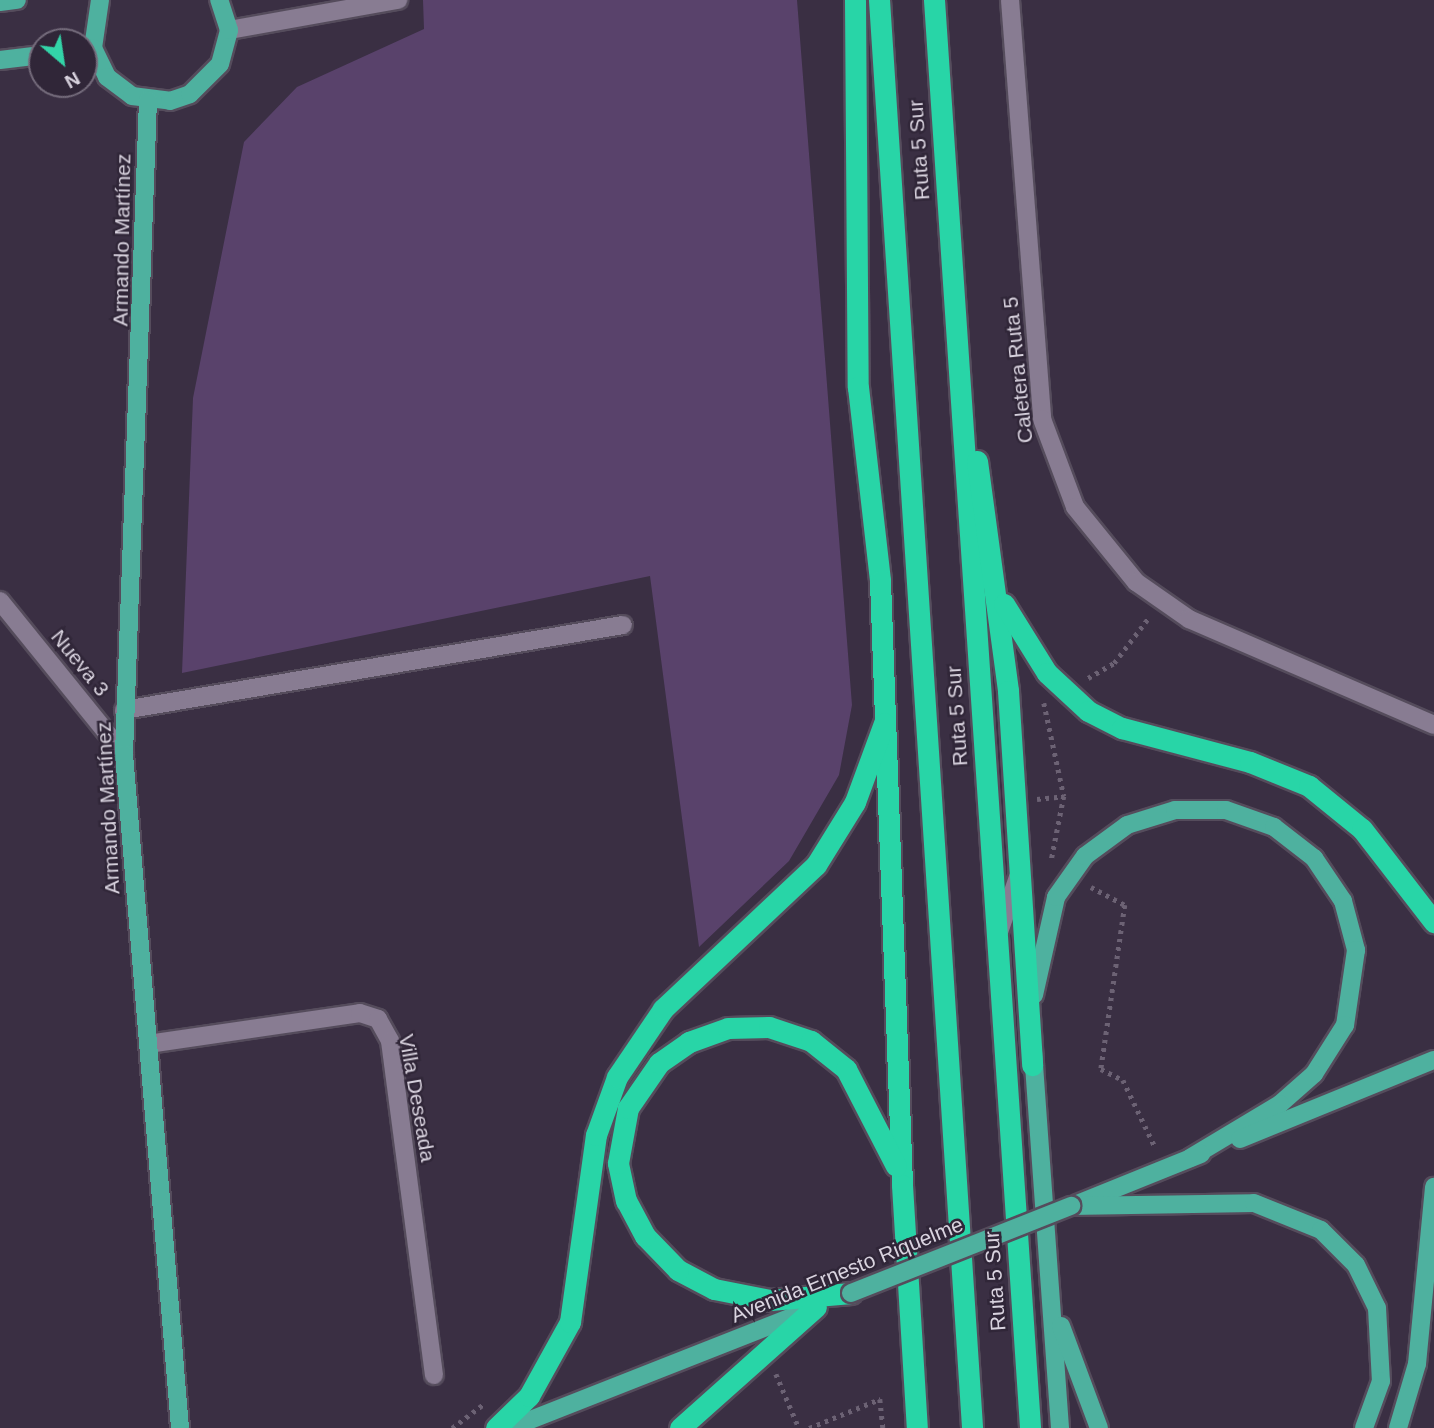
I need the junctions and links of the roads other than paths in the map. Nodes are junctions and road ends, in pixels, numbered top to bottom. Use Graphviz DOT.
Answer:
graph roads {
  1 [pos="17,0"];
  2 [pos="100,0"];
  3 [pos="219,0"];
  4 [pos="855,0"];
  5 [pos="879,0"];
  6 [pos="934,0"];
  7 [pos="389,1"];
  8 [pos="0,2"];
  9 [pos="1010,2"];
  10 [pos="93,28"];
  11 [pos="229,30"];
  12 [pos="28,57"];
  13 [pos="0,60"];
  14 [pos="98,62"];
  15 [pos="148,100"];
  16 [pos="956,332"];
  17 [pos="997,589"];
  18 [pos="0,601"];
  19 [pos="623,625"];
  20 [pos="124,710"];
  21 [pos="887,715"];
  22 [pos="1434,725"];
  23 [pos="124,754"];
  24 [pos="1018,877"];
  25 [pos="1434,922"];
  26 [pos="996,938"];
  27 [pos="148,1044"];
  28 [pos="1434,1060"];
  29 [pos="1032,1065"];
  30 [pos="1190,1158"];
  31 [pos="902,1185"];
  32 [pos="1434,1187"];
  33 [pos="1071,1206"];
  34 [pos="850,1293"];
  35 [pos="816,1307"];
  36 [pos="1055,1307"];
  37 [pos="434,1375"];
  38 [pos="180,1428"];
  39 [pos="496,1428"];
  40 [pos="510,1428"];
  41 [pos="680,1428"];
  42 [pos="917,1428"];
  43 [pos="972,1428"];
  44 [pos="1030,1428"];
  45 [pos="1060,1428"];
  46 [pos="1099,1428"];
  47 [pos="1364,1428"];
  48 [pos="1398,1428"];
  1 -- 8 [label="main road"];
  2 -- 10 [label="main road"];
  3 -- 11 [label="main road"];
  4 -- 21 [label="highway"];
  5 -- 43 [label="highway, Ruta 5 Sur"];
  6 -- 16 [label="highway, Ruta 5 Sur"];
  7 -- 11 [label="street"];
  9 -- 22 [label="street, Caletera Ruta 5"];
  11 -- 15 [label="main road"];
  12 -- 13 [label="main road"];
  14 -- 15 [label="main road"];
  15 -- 20 [label="main road, Armando Martínez"];
  16 -- 17 [label="highway"];
  16 -- 26 [label="highway, Ruta 5 Sur"];
  17 -- 24 [label="highway"];
  17 -- 25 [label="highway"];
  18 -- 23 [label="street, Nueva 3"];
  19 -- 20 [label="street"];
  20 -- 23 [label="main road, Armando Martínez"];
  21 -- 31 [label="highway"];
  21 -- 39 [label="highway"];
  23 -- 27 [label="main road, Armando Martínez"];
  24 -- 26 [label="street"];
  24 -- 29 [label="highway"];
  26 -- 44 [label="highway, Ruta 5 Sur"];
  27 -- 37 [label="street, Villa Deseada"];
  27 -- 38 [label="main road, Armando Martínez"];
  28 -- 30 [label="main road, Avenida Ernesto Riquelme"];
  29 -- 30 [label="main road"];
  29 -- 36 [label="main road"];
  30 -- 33 [label="main road, Avenida Ernesto Riquelme"];
  31 -- 34 [label="highway"];
  31 -- 42 [label="highway"];
  32 -- 48 [label="main road"];
  33 -- 34 [label="main road, Avenida Ernesto Riquelme, bridge"];
  33 -- 47 [label="main road"];
  34 -- 35 [label="main road, Avenida Ernesto Riquelme"];
  35 -- 40 [label="main road, Avenida Ernesto Riquelme"];
  35 -- 41 [label="highway"];
  36 -- 45 [label="main road"];
  36 -- 46 [label="main road"];
}
